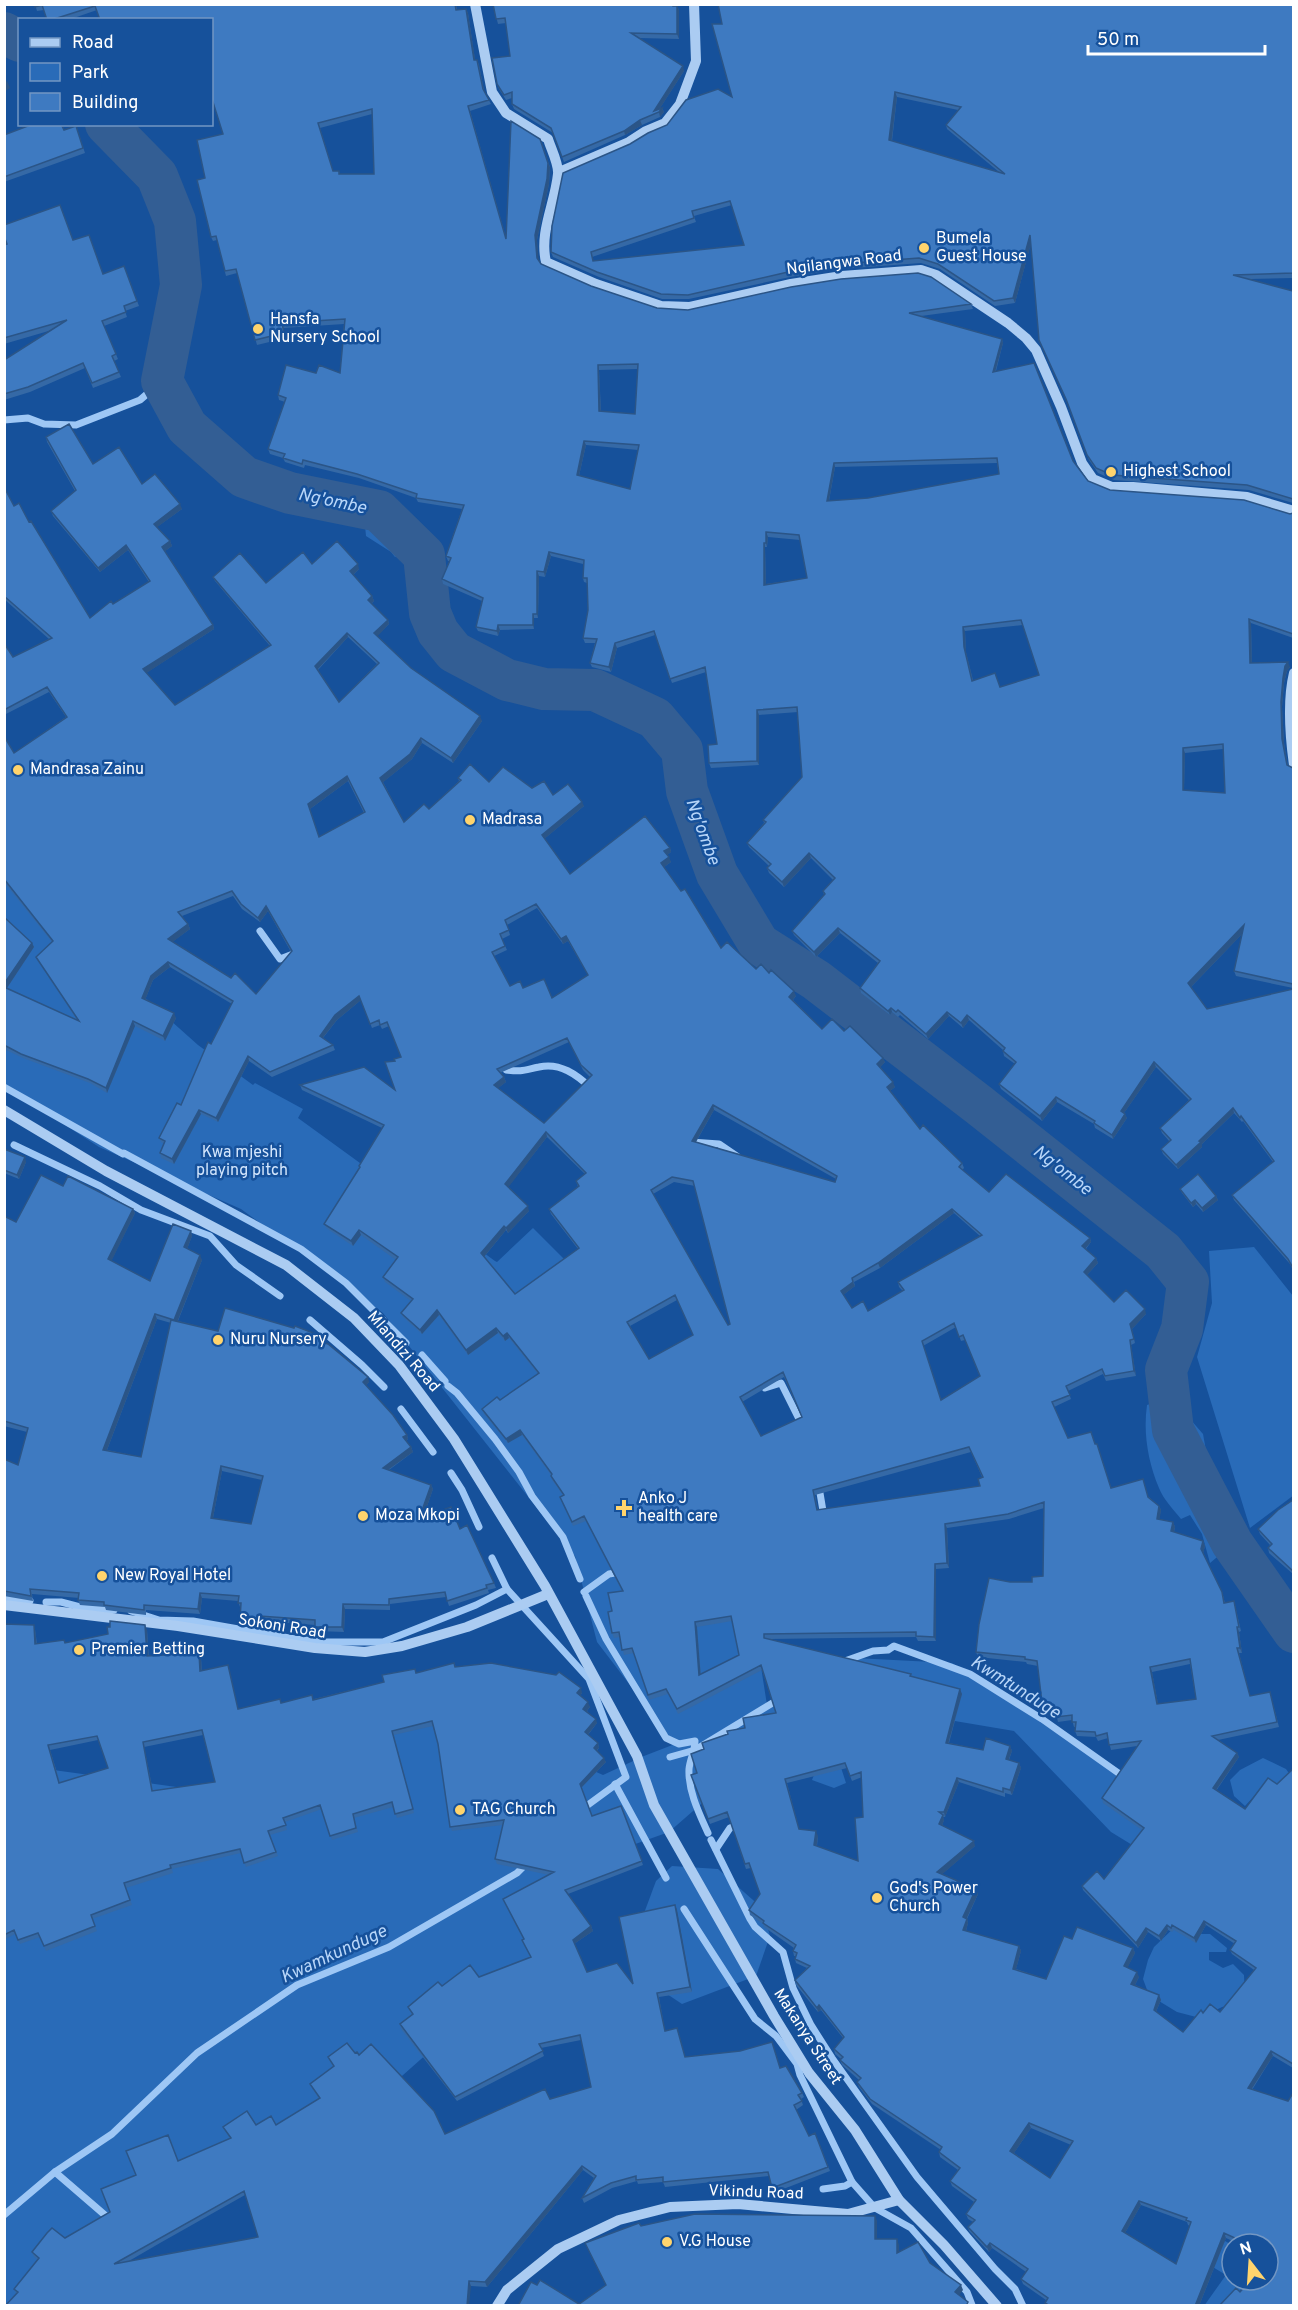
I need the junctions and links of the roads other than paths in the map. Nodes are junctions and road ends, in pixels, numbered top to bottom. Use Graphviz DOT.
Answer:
graph roads {
  1 [pos="475,4"];
  2 [pos="694,4"];
  3 [pos="558,172"];
  4 [pos="1293,511"];
  5 [pos="1293,673"];
  6 [pos="1293,765"];
  7 [pos="4,1110"];
  8 [pos="548,1594"];
  9 [pos="4,1605"];
  10 [pos="637,1756"];
  11 [pos="899,2200"];
  12 [pos="496,2306"];
  13 [pos="997,2306"];
  1 -- 3 [label="street"];
  2 -- 3 [label="street"];
  3 -- 4 [label="street, Ngilangwa Road"];
  5 -- 6 [label="street"];
  7 -- 8 [label="street, Mlandizi Road"];
  8 -- 9 [label="street, Sokoni Road"];
  8 -- 10 [label="street, Mlandizi Road"];
  10 -- 11 [label="street, Makanya Street"];
  11 -- 12 [label="street, Vikindu Road"];
  11 -- 13 [label="street, Makanya Street"];
}
